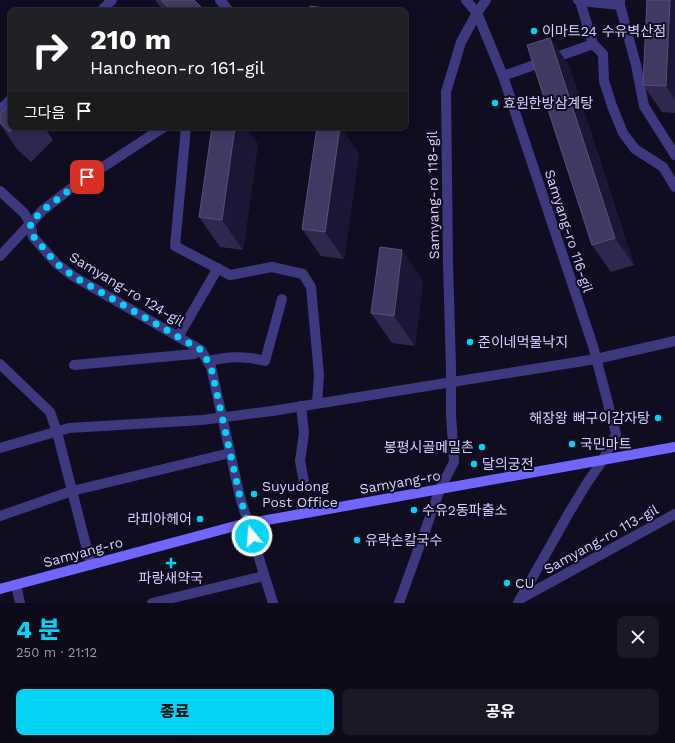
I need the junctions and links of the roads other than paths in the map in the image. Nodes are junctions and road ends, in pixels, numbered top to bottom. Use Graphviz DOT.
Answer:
graph roads {
  1 [pos="112,0"];
  2 [pos="220,0"];
  3 [pos="466,0"];
  4 [pos="486,0"];
  5 [pos="579,1"];
  6 [pos="620,2"];
  7 [pos="104,8"];
  8 [pos="227,8"];
  9 [pos="477,13"];
  10 [pos="593,44"];
  11 [pos="503,76"];
  12 [pos="8,102"];
  13 [pos="0,110"];
  14 [pos="159,130"];
  15 [pos="186,130"];
  16 [pos="675,155"];
  17 [pos="675,187"];
  18 [pos="0,191"];
  19 [pos="30,223"];
  20 [pos="0,256"];
  21 [pos="218,268"];
  22 [pos="282,299"];
  23 [pos="178,337"];
  24 [pos="675,341"];
  25 [pos="201,350"];
  26 [pos="596,359"];
  27 [pos="207,361"];
  28 [pos="0,364"];
  29 [pos="74,365"];
  30 [pos="451,382"];
  31 [pos="317,404"];
  32 [pos="301,406"];
  33 [pos="221,417"];
  34 [pos="57,432"];
  35 [pos="0,448"];
  36 [pos="675,448"];
  37 [pos="230,454"];
  38 [pos="603,460"];
  39 [pos="304,482"];
  40 [pos="440,489"];
  41 [pos="72,492"];
  42 [pos="675,514"];
  43 [pos="0,516"];
  44 [pos="248,523"];
  45 [pos="91,565"];
  46 [pos="264,576"];
  47 [pos="16,585"];
  48 [pos="0,590"];
  49 [pos="519,601"];
  50 [pos="20,603"];
  51 [pos="152,603"];
  52 [pos="273,603"];
  53 [pos="399,603"];
  1 -- 7 [label="street"];
  2 -- 8 [label="street"];
  3 -- 9 [label="street, Samyang-ro 116-gil"];
  4 -- 9 [label="street, Samyang-ro 118-gil"];
  5 -- 6 [label="street"];
  5 -- 10 [label="street"];
  6 -- 16 [label="street"];
  9 -- 11 [label="street, Samyang-ro 116-gil"];
  9 -- 30 [label="street, Samyang-ro 118-gil"];
  10 -- 11 [label="street"];
  10 -- 17 [label="street"];
  11 -- 26 [label="street, Samyang-ro 116-gil"];
  12 -- 13 [label="street"];
  14 -- 19 [label="street"];
  15 -- 21 [label="street"];
  18 -- 19 [label="street, Samyang-ro 124-gil"];
  19 -- 20 [label="street"];
  19 -- 23 [label="street, Samyang-ro 124-gil"];
  21 -- 23 [label="street"];
  21 -- 31 [label="street"];
  22 -- 27 [label="street"];
  23 -- 25 [label="street, Samyang-ro 124-gil"];
  24 -- 26 [label="street"];
  25 -- 27 [label="street"];
  25 -- 29 [label="street"];
  26 -- 30 [label="street"];
  26 -- 38 [label="street, Samyang-ro 116-gil"];
  27 -- 33 [label="street"];
  28 -- 34 [label="street"];
  30 -- 31 [label="street"];
  30 -- 40 [label="street, Samyang-ro 118-gil"];
  31 -- 32 [label="street"];
  32 -- 33 [label="street"];
  32 -- 39 [label="street"];
  33 -- 34 [label="street"];
  33 -- 37 [label="street"];
  34 -- 35 [label="street"];
  34 -- 41 [label="street"];
  36 -- 38 [label="main road, Samyang-ro"];
  37 -- 41 [label="street"];
  37 -- 44 [label="street"];
  38 -- 40 [label="main road, Samyang-ro"];
  38 -- 49 [label="street, Samyang-ro 116-gil"];
  40 -- 44 [label="main road, Samyang-ro"];
  40 -- 53 [label="street, Samyang-ro 118-gil"];
  41 -- 43 [label="street"];
  41 -- 45 [label="street"];
  42 -- 49 [label="street, Samyang-ro 113-gil"];
  44 -- 45 [label="main road, Samyang-ro"];
  44 -- 46 [label="street"];
  45 -- 47 [label="main road, Samyang-ro"];
  46 -- 51 [label="street"];
  46 -- 52 [label="street"];
  47 -- 48 [label="main road, Samyang-ro"];
  47 -- 50 [label="street"];
}
